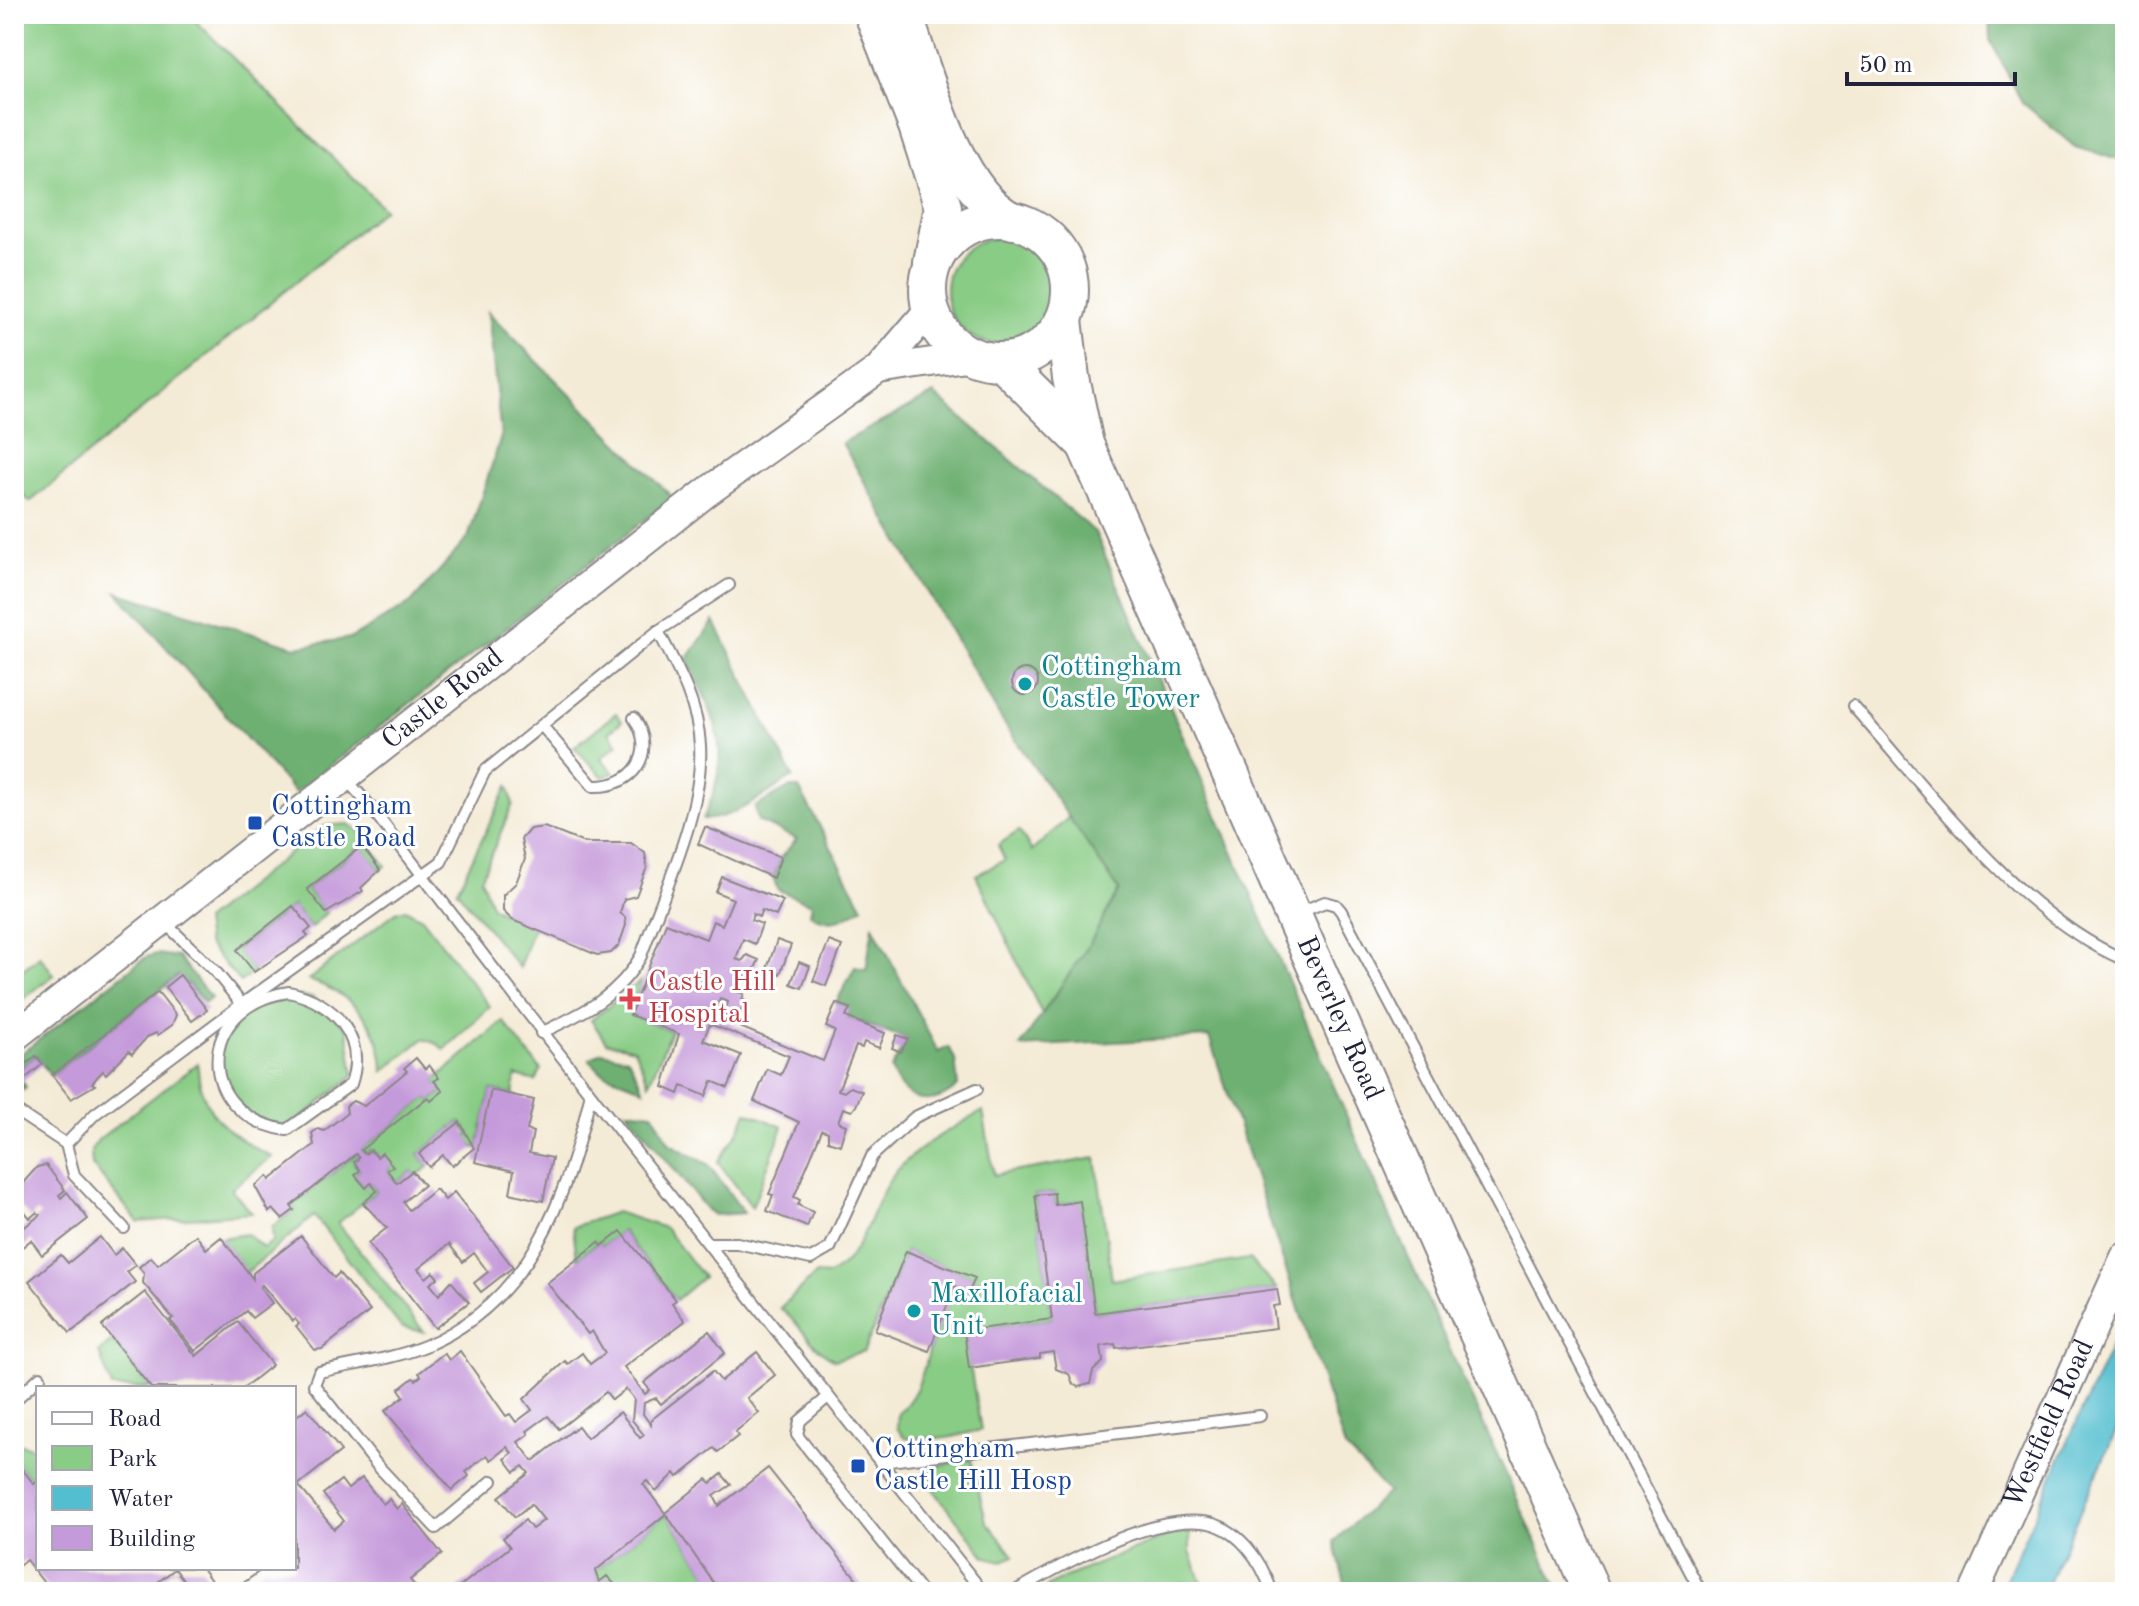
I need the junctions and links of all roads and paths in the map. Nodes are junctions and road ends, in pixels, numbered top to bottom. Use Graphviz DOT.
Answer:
graph roads {
  1 [pos="873,14"];
  2 [pos="904,14"];
  3 [pos="1013,221"];
  4 [pos="931,268"];
  5 [pos="930,309"];
  6 [pos="1064,320"];
  7 [pos="986,359"];
  8 [pos="878,370"];
  9 [pos="1085,444"];
  10 [pos="729,585"];
  11 [pos="658,631"];
  12 [pos="1853,706"];
  13 [pos="634,718"];
  14 [pos="543,727"];
  15 [pos="343,776"];
  16 [pos="421,874"];
  17 [pos="1293,915"];
  18 [pos="161,919"];
  19 [pos="2125,960"];
  20 [pos="243,1005"];
  21 [pos="541,1033"];
  22 [pos="14,1037"];
  23 [pos="977,1089"];
  24 [pos="590,1097"];
  25 [pos="14,1117"];
  26 [pos="66,1144"];
  27 [pos="124,1228"];
  28 [pos="711,1243"];
  29 [pos="2124,1261"];
  30 [pos="40,1377"];
  31 [pos="828,1397"];
  32 [pos="14,1401"];
  33 [pos="1260,1416"];
  34 [pos="881,1462"];
  35 [pos="492,1481"];
  36 [pos="922,1592"];
  37 [pos="983,1592"];
  38 [pos="1014,1592"];
  39 [pos="1272,1592"];
  40 [pos="1592,1592"];
  41 [pos="1701,1592"];
  42 [pos="1974,1592"];
  1 -- 4 [label="highway"];
  2 -- 3 [label="highway"];
  3 -- 4 [label="highway"];
  3 -- 6 [label="highway"];
  4 -- 5 [label="highway"];
  5 -- 7 [label="highway"];
  5 -- 8 [label="street, Castle Road"];
  6 -- 7 [label="highway"];
  6 -- 9 [label="highway, Beverley Road"];
  7 -- 8 [label="street, Castle Road"];
  7 -- 9 [label="highway, Beverley Road"];
  8 -- 15 [label="street, Castle Road"];
  9 -- 17 [label="highway, Beverley Road"];
  10 -- 11 [label="lane"];
  11 -- 14 [label="lane"];
  11 -- 21 [label="lane"];
  12 -- 19 [label="lane"];
  13 -- 14 [label="lane"];
  14 -- 16 [label="lane"];
  15 -- 16 [label="lane"];
  15 -- 18 [label="street, Castle Road"];
  16 -- 20 [label="lane"];
  16 -- 21 [label="lane"];
  17 -- 40 [label="highway, Beverley Road"];
  17 -- 41 [label="lane"];
  18 -- 20 [label="lane"];
  18 -- 22 [label="street, Castle Road"];
  20 -- 20 [label="lane"];
  20 -- 26 [label="lane"];
  21 -- 24 [label="lane"];
  23 -- 28 [label="lane"];
  24 -- 28 [label="lane"];
  24 -- 35 [label="lane"];
  25 -- 26 [label="lane"];
  26 -- 27 [label="lane"];
  28 -- 31 [label="lane"];
  29 -- 42 [label="street, Westfield Road"];
  30 -- 32 [label="lane"];
  31 -- 34 [label="lane"];
  31 -- 36 [label="lane"];
  33 -- 34 [label="lane"];
  34 -- 37 [label="lane"];
  38 -- 39 [label="lane"];
}
